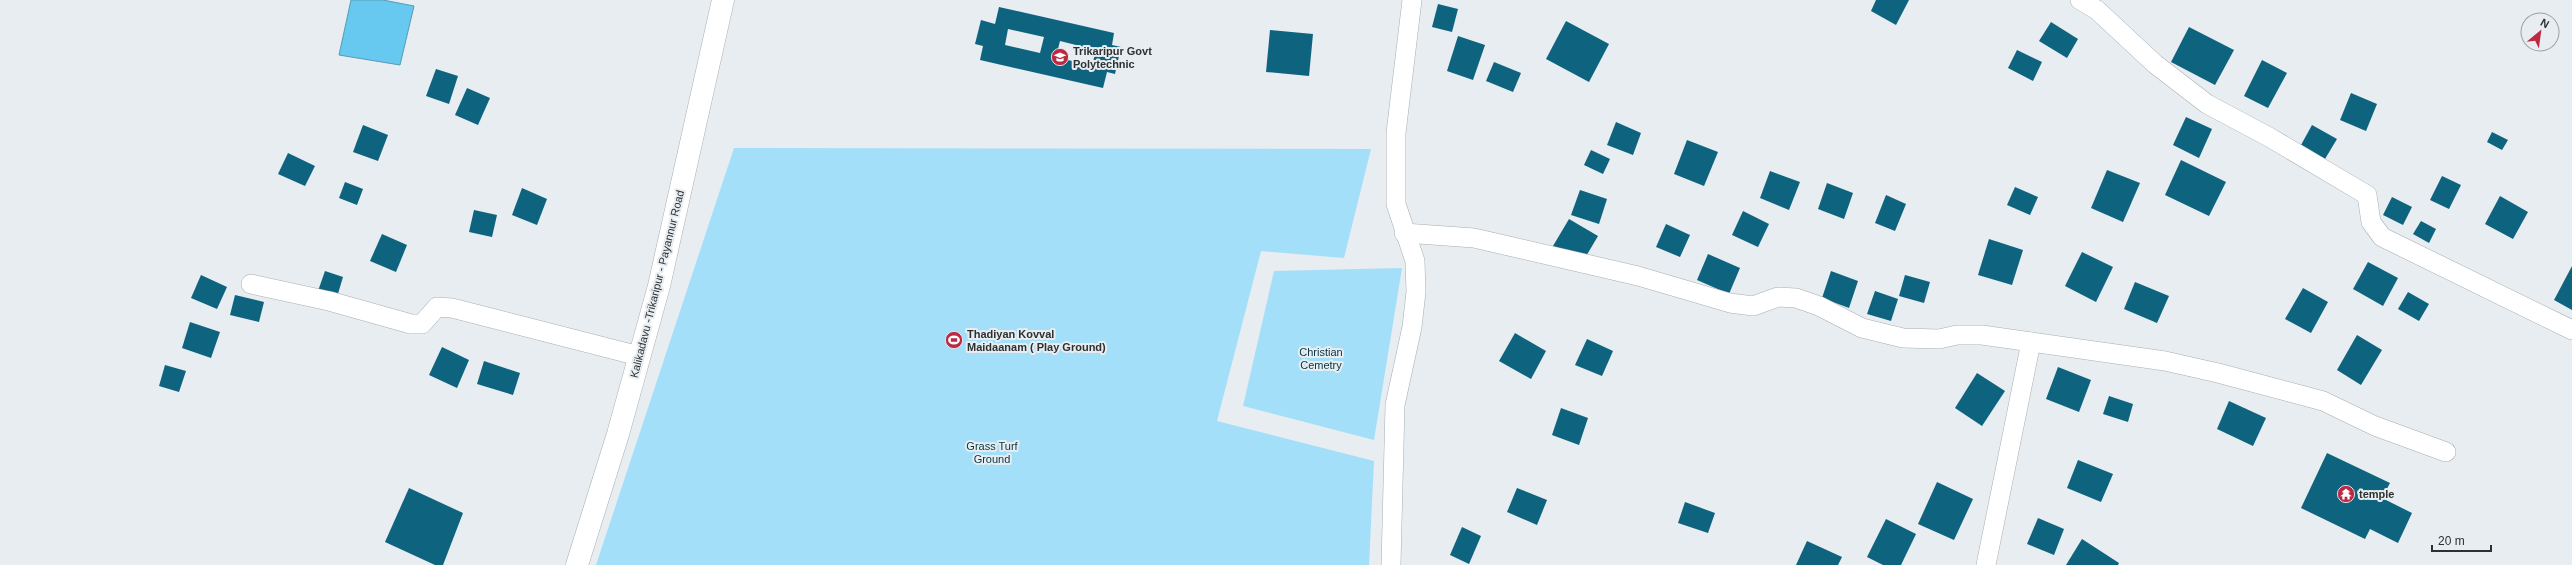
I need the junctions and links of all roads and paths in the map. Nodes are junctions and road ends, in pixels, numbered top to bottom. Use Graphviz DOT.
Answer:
graph roads {
  1 [pos="723,0"];
  2 [pos="1412,0"];
  3 [pos="2080,0"];
  4 [pos="1404,232"];
  5 [pos="251,284"];
  6 [pos="2572,330"];
  7 [pos="2031,342"];
  8 [pos="639,356"];
  9 [pos="2446,452"];
  10 [pos="577,565"];
  11 [pos="1391,565"];
  12 [pos="1986,565"];
  1 -- 8 [label="main road, Kalikadavu -Trikaripur - Payannur Road"];
  2 -- 4 [label="street"];
  3 -- 6 [label="street"];
  4 -- 7 [label="street"];
  4 -- 11 [label="street"];
  5 -- 8 [label="street"];
  7 -- 9 [label="street"];
  7 -- 12 [label="street"];
  8 -- 10 [label="main road, Kalikadavu -Trikaripur - Payannur Road"];
}
